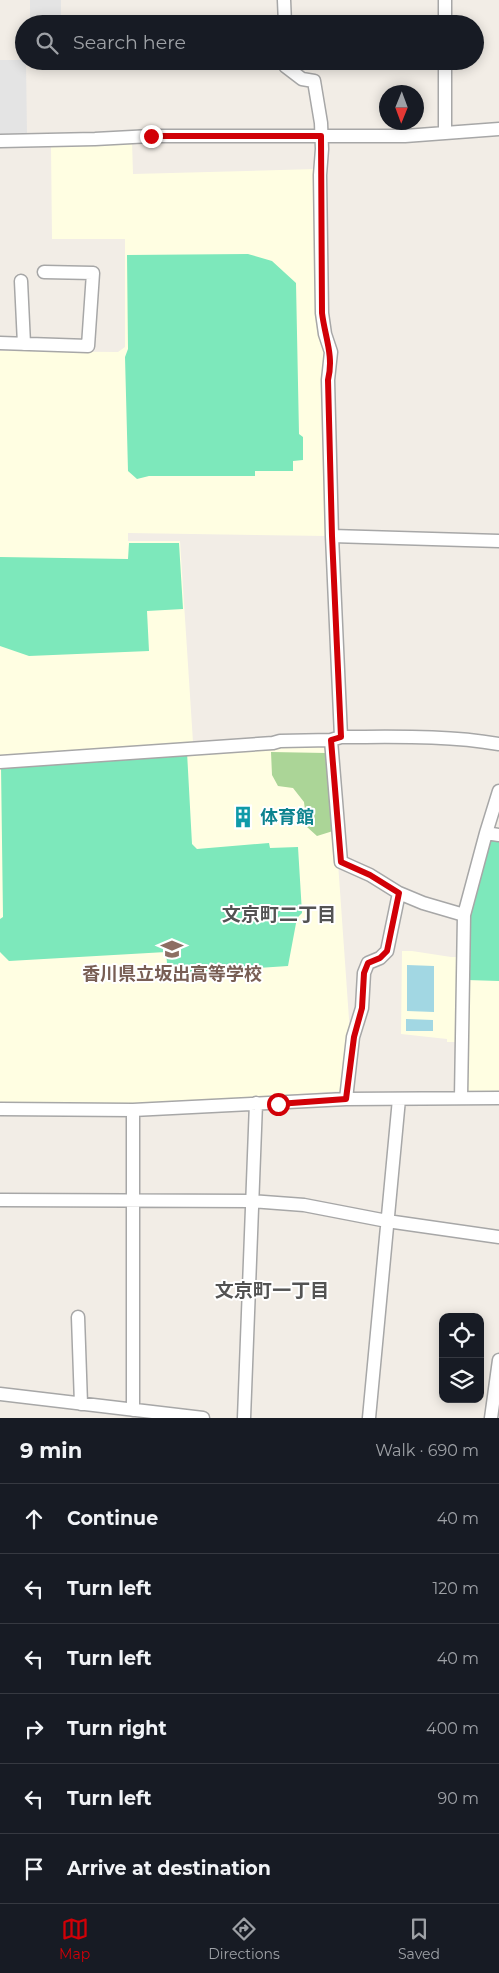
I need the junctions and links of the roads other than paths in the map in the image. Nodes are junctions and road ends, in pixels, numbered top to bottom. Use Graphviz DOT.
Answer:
graph roads {
  1 [pos="284,0"];
  2 [pos="445,0"];
  3 [pos="285,15"];
  4 [pos="445,15"];
  5 [pos="291,70"];
  6 [pos="445,70"];
  7 [pos="499,129"];
  8 [pos="445,133"];
  9 [pos="321,136"];
  10 [pos="0,141"];
  11 [pos="44,272"];
  12 [pos="21,281"];
  13 [pos="0,343"];
  14 [pos="24,344"];
  15 [pos="332,536"];
  16 [pos="499,541"];
  17 [pos="336,739"];
  18 [pos="499,744"];
  19 [pos="0,762"];
  20 [pos="499,791"];
  21 [pos="486,833"];
  22 [pos="499,835"];
  23 [pos="399,893"];
  24 [pos="464,915"];
  25 [pos="461,1098"];
  26 [pos="499,1098"];
  27 [pos="346,1099"];
  28 [pos="399,1099"];
  29 [pos="256,1102"];
  30 [pos="0,1109"];
  31 [pos="133,1110"];
  32 [pos="0,1200"];
  33 [pos="132,1200"];
  34 [pos="252,1201"];
  35 [pos="388,1221"];
  36 [pos="499,1237"];
  37 [pos="78,1317"];
  38 [pos="499,1360"];
  39 [pos="0,1394"];
  40 [pos="81,1404"];
  41 [pos="134,1410"];
  42 [pos="167,1416"];
  43 [pos="203,1418"];
  44 [pos="244,1418"];
  45 [pos="369,1418"];
  46 [pos="492,1418"];
  1 -- 3 [label="street"];
  2 -- 4 [label="street"];
  5 -- 9 [label="street"];
  6 -- 8 [label="street"];
  7 -- 8 [label="street"];
  8 -- 9 [label="street"];
  9 -- 10 [label="street"];
  9 -- 15 [label="street"];
  11 -- 14 [label="street"];
  12 -- 14 [label="street"];
  13 -- 14 [label="street"];
  15 -- 16 [label="street"];
  15 -- 17 [label="street"];
  17 -- 18 [label="street"];
  17 -- 19 [label="street"];
  17 -- 23 [label="street"];
  20 -- 21 [label="street"];
  21 -- 22 [label="street"];
  21 -- 24 [label="street"];
  23 -- 24 [label="street"];
  23 -- 27 [label="street"];
  24 -- 25 [label="street"];
  25 -- 26 [label="street"];
  25 -- 28 [label="street"];
  27 -- 28 [label="street"];
  27 -- 29 [label="street"];
  28 -- 35 [label="street"];
  29 -- 31 [label="street"];
  29 -- 34 [label="street"];
  30 -- 31 [label="street"];
  31 -- 33 [label="street"];
  32 -- 33 [label="street"];
  33 -- 34 [label="street"];
  33 -- 41 [label="street"];
  34 -- 35 [label="street"];
  34 -- 44 [label="street"];
  35 -- 36 [label="street"];
  35 -- 45 [label="street"];
  37 -- 40 [label="street"];
  38 -- 46 [label="street"];
  39 -- 40 [label="street"];
  40 -- 41 [label="street"];
  41 -- 42 [label="street"];
  42 -- 43 [label="street"];
}
